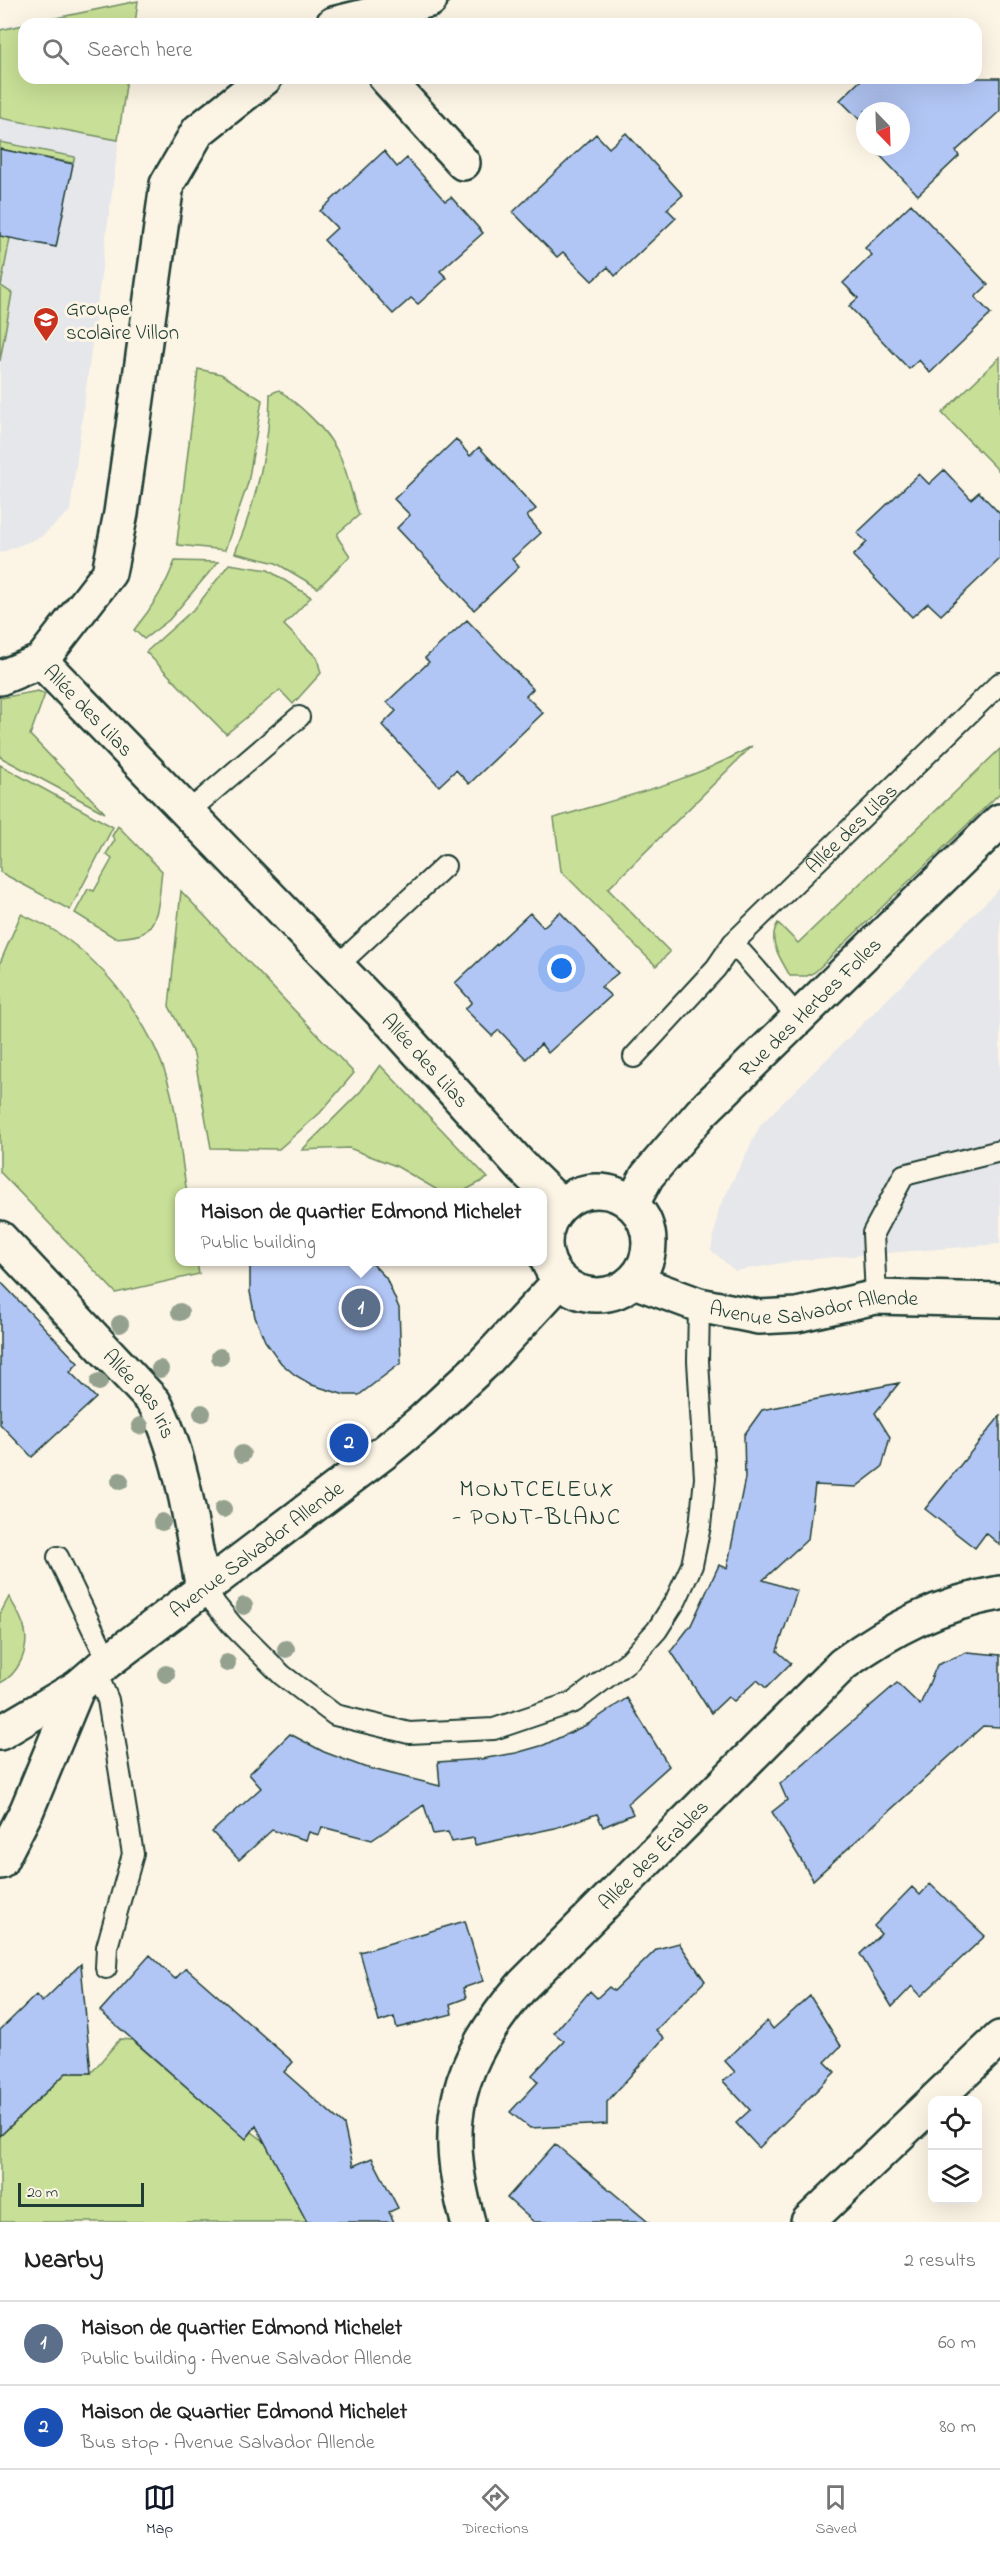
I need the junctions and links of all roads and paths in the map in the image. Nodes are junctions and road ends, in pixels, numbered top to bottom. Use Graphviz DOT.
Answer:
graph roads {
  1 [pos="430,0"];
  2 [pos="356,18"];
  3 [pos="257,84"];
  4 [pos="391,84"];
  5 [pos="463,163"];
  6 [pos="41,661"];
  7 [pos="0,678"];
  8 [pos="1000,683"];
  9 [pos="299,717"];
  10 [pos="188,812"];
  11 [pos="1000,820"];
  12 [pos="445,866"];
  13 [pos="733,943"];
  14 [pos="337,966"];
  15 [pos="798,1017"];
  16 [pos="634,1057"];
  17 [pos="1000,1150"];
  18 [pos="545,1188"];
  19 [pos="547,1190"];
  20 [pos="632,1204"];
  21 [pos="561,1205"];
  22 [pos="547,1229"];
  23 [pos="0,1238"];
  24 [pos="547,1259"];
  25 [pos="560,1281"];
  26 [pos="634,1281"];
  27 [pos="876,1297"];
  28 [pos="1000,1300"];
  29 [pos="699,1305"];
  30 [pos="58,1557"];
  31 [pos="203,1589"];
  32 [pos="1000,1593"];
  33 [pos="94,1673"];
  34 [pos="0,1733"];
  35 [pos="3,1846"];
  36 [pos="106,1968"];
  37 [pos="1000,2038"];
  38 [pos="940,2096"];
  39 [pos="928,2108"];
  40 [pos="468,2222"];
  41 [pos="808,2222"];
  1 -- 2 [label="street"];
  3 -- 6 [label="street, Allée des Lilas"];
  4 -- 5 [label="street"];
  6 -- 7 [label="street"];
  6 -- 10 [label="street, Allée des Lilas"];
  8 -- 13 [label="lane, Allée des Lilas"];
  9 -- 10 [label="lane"];
  10 -- 14 [label="street, Allée des Lilas"];
  11 -- 15 [label="street, Rue des Herbes Folles"];
  12 -- 14 [label="lane"];
  13 -- 15 [label="lane"];
  13 -- 16 [label="lane, Allée des Lilas"];
  14 -- 18 [label="street, Allée des Lilas"];
  15 -- 20 [label="street, Rue des Herbes Folles"];
  17 -- 27 [label="lane"];
  19 -- 21 [label="street, Allée des Lilas"];
  20 -- 21 [label="street"];
  20 -- 26 [label="street"];
  21 -- 22 [label="street"];
  23 -- 31 [label="street, Allée des Iris"];
  24 -- 25 [label="street"];
  25 -- 26 [label="street"];
  25 -- 31 [label="street, Avenue Salvador Allende"];
  26 -- 29 [label="street, Avenue Salvador Allende"];
  27 -- 28 [label="street, Avenue Salvador Allende"];
  27 -- 29 [label="street, Avenue Salvador Allende"];
  29 -- 31 [label="lane"];
  30 -- 33 [label="lane"];
  31 -- 33 [label="street, Avenue Salvador Allende"];
  32 -- 40 [label="street, Allée des Érables"];
  33 -- 34 [label="street, Avenue Salvador Allende"];
  33 -- 35 [label="street"];
  33 -- 36 [label="lane"];
  37 -- 38 [label="street"];
  39 -- 41 [label="street"];
}
